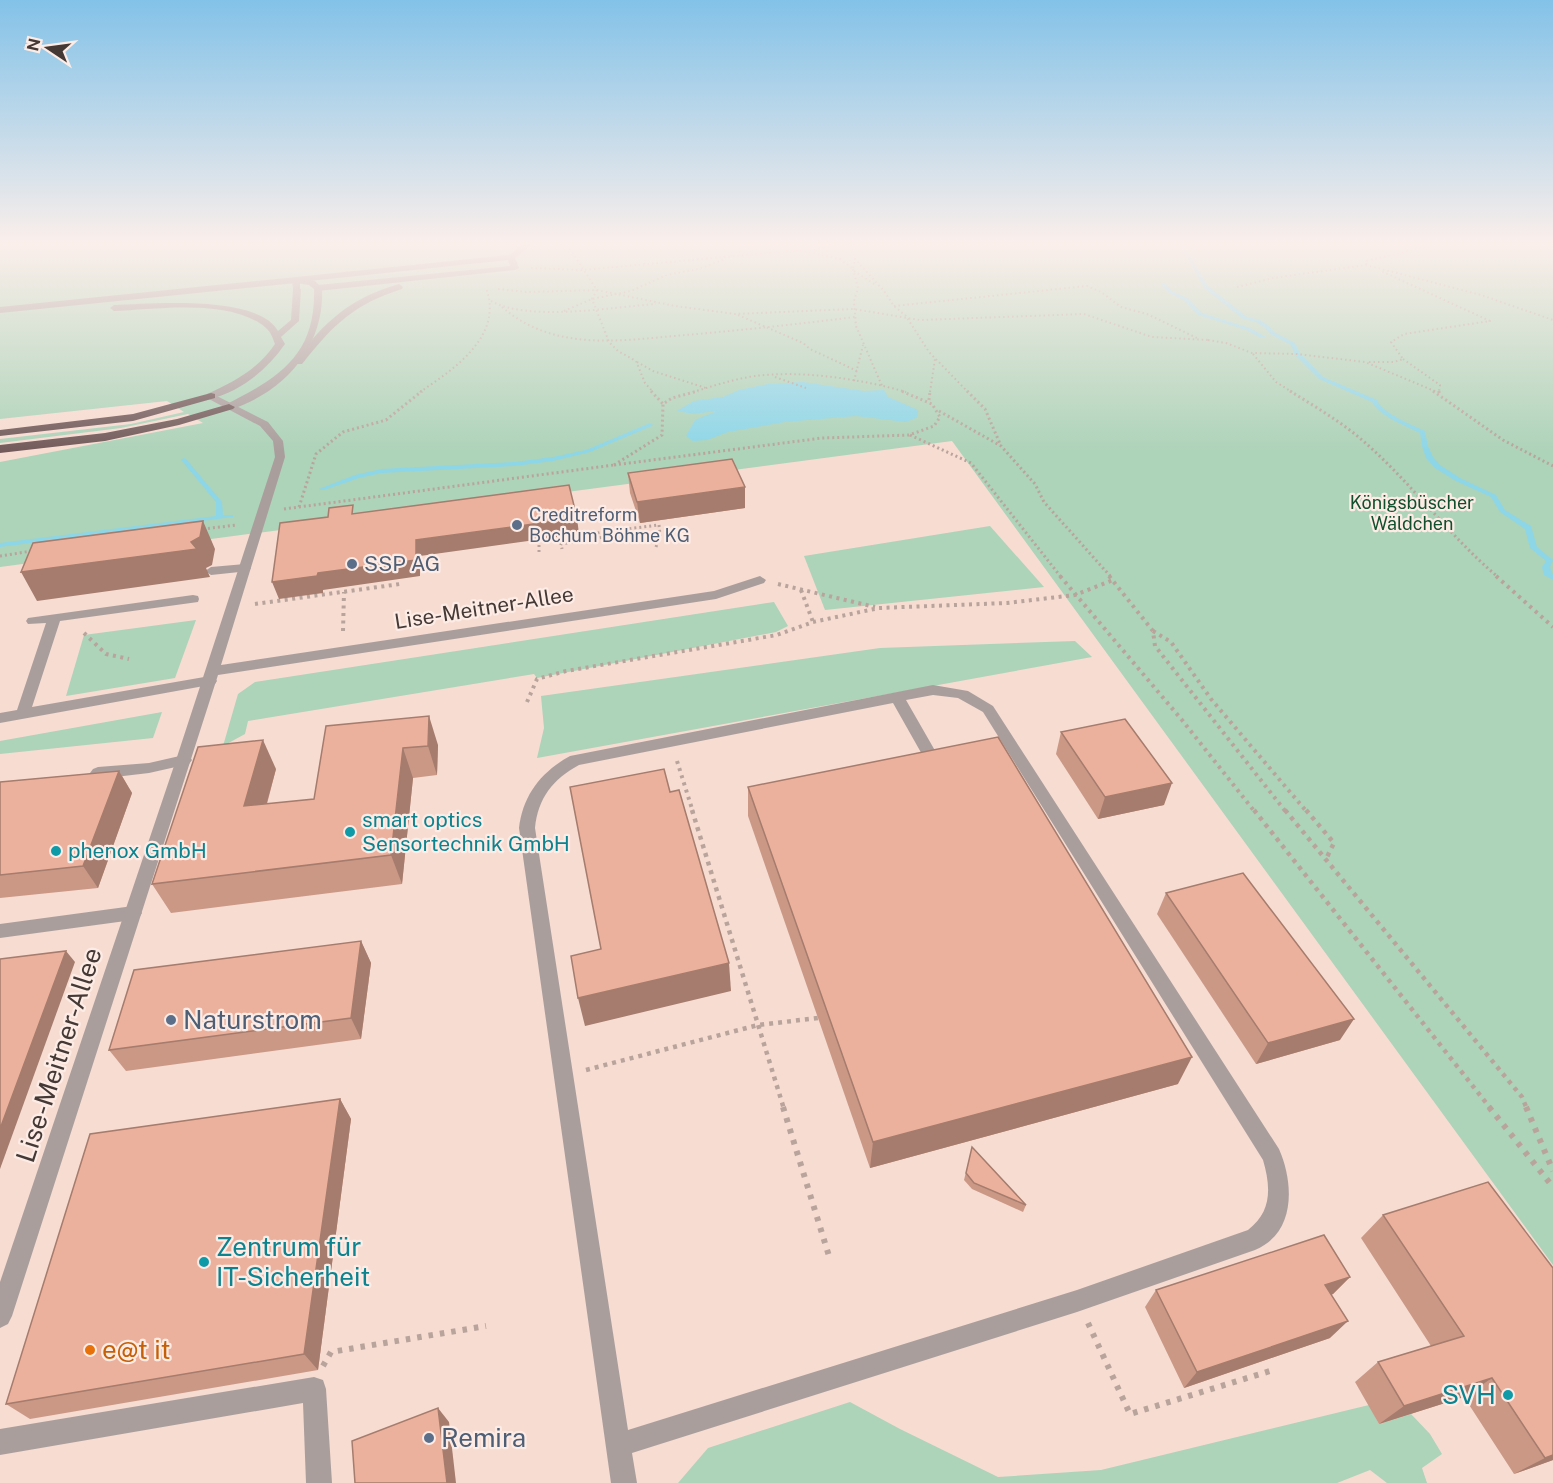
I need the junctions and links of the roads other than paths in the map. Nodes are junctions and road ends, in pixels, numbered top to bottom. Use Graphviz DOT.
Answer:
graph roads {
  1 [pos="50,314"];
  2 [pos="251,314"];
  3 [pos="295,314"];
  4 [pos="316,314"];
  5 [pos="339,314"];
  6 [pos="0,319"];
  7 [pos="279,334"];
  8 [pos="298,362"];
  9 [pos="211,396"];
  10 [pos="229,406"];
  11 [pos="0,433"];
  12 [pos="0,449"];
  13 [pos="245,568"];
  14 [pos="211,570"];
  15 [pos="760,580"];
  16 [pos="194,599"];
  17 [pos="54,618"];
  18 [pos="33,621"];
  19 [pos="211,676"];
  20 [pos="897,697"];
  21 [pos="23,713"];
  22 [pos="0,718"];
  23 [pos="184,760"];
  24 [pos="937,768"];
  25 [pos="80,775"];
  26 [pos="133,913"];
  27 [pos="0,931"];
  28 [pos="0,1316"];
  29 [pos="0,1442"];
  30 [pos="619,1445"];
  31 [pos="319,1483"];
  32 [pos="624,1483"];
  1 -- 6 [label="street"];
  2 -- 7 [label="street"];
  3 -- 7 [label="street"];
  4 -- 8 [label="street"];
  5 -- 8 [label="street"];
  7 -- 9 [label="street"];
  8 -- 10 [label="street"];
  9 -- 10 [label="street, Lise-Meitner-Allee"];
  9 -- 11 [label="highway"];
  10 -- 12 [label="highway"];
  10 -- 13 [label="street, Lise-Meitner-Allee"];
  13 -- 14 [label="street"];
  13 -- 19 [label="street, Lise-Meitner-Allee"];
  15 -- 19 [label="street, Lise-Meitner-Allee"];
  16 -- 17 [label="street"];
  17 -- 18 [label="street"];
  17 -- 21 [label="street"];
  19 -- 21 [label="street, Lise-Meitner-Allee"];
  19 -- 23 [label="street, Lise-Meitner-Allee"];
  20 -- 24 [label="street"];
  20 -- 30 [label="street"];
  20 -- 30 [label="street"];
  21 -- 22 [label="street, Lise-Meitner-Allee"];
  23 -- 25 [label="street"];
  23 -- 26 [label="street, Lise-Meitner-Allee"];
  26 -- 27 [label="street, Lise-Meitner-Allee"];
  26 -- 28 [label="street, Lise-Meitner-Allee"];
  29 -- 31 [label="street"];
  30 -- 32 [label="street"];
}
